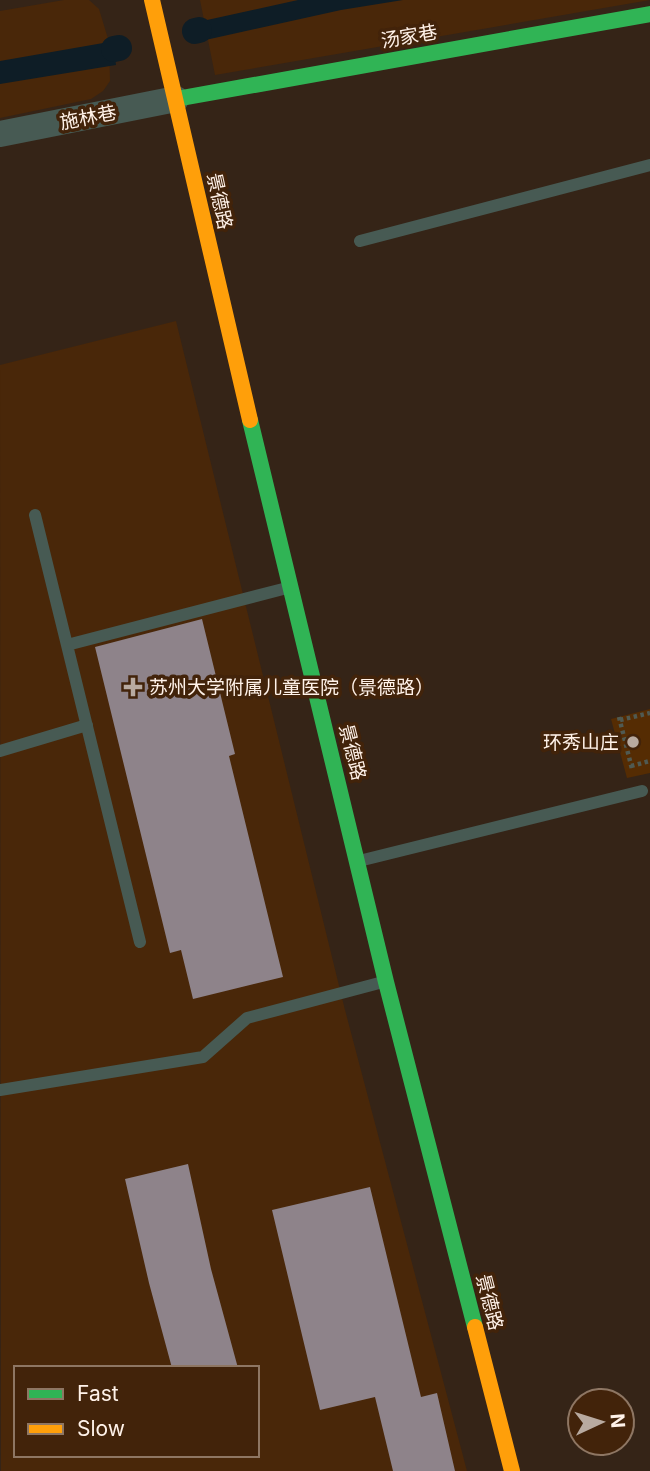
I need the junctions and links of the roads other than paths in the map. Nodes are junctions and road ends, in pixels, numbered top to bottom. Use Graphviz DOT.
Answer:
graph roads {
  1 [pos="152,0"];
  2 [pos="650,14"];
  3 [pos="176,99"];
  4 [pos="0,134"];
  5 [pos="650,165"];
  6 [pos="360,241"];
  7 [pos="35,515"];
  8 [pos="292,587"];
  9 [pos="67,645"];
  10 [pos="86,725"];
  11 [pos="0,751"];
  12 [pos="642,791"];
  13 [pos="358,861"];
  14 [pos="140,942"];
  15 [pos="386,982"];
  16 [pos="0,1090"];
  17 [pos="512,1471"];
  1 -- 3 [label="main road, 景德路"];
  2 -- 3 [label="main road, 汤家巷"];
  3 -- 4 [label="street, 施林巷"];
  3 -- 8 [label="main road, 景德路"];
  5 -- 6 [label="lane"];
  7 -- 9 [label="lane"];
  8 -- 9 [label="lane"];
  8 -- 13 [label="main road, 景德路"];
  9 -- 10 [label="lane"];
  10 -- 11 [label="lane"];
  10 -- 14 [label="lane"];
  12 -- 13 [label="lane"];
  13 -- 15 [label="main road, 景德路"];
  15 -- 16 [label="lane"];
  15 -- 17 [label="main road, 景德路"];
}
